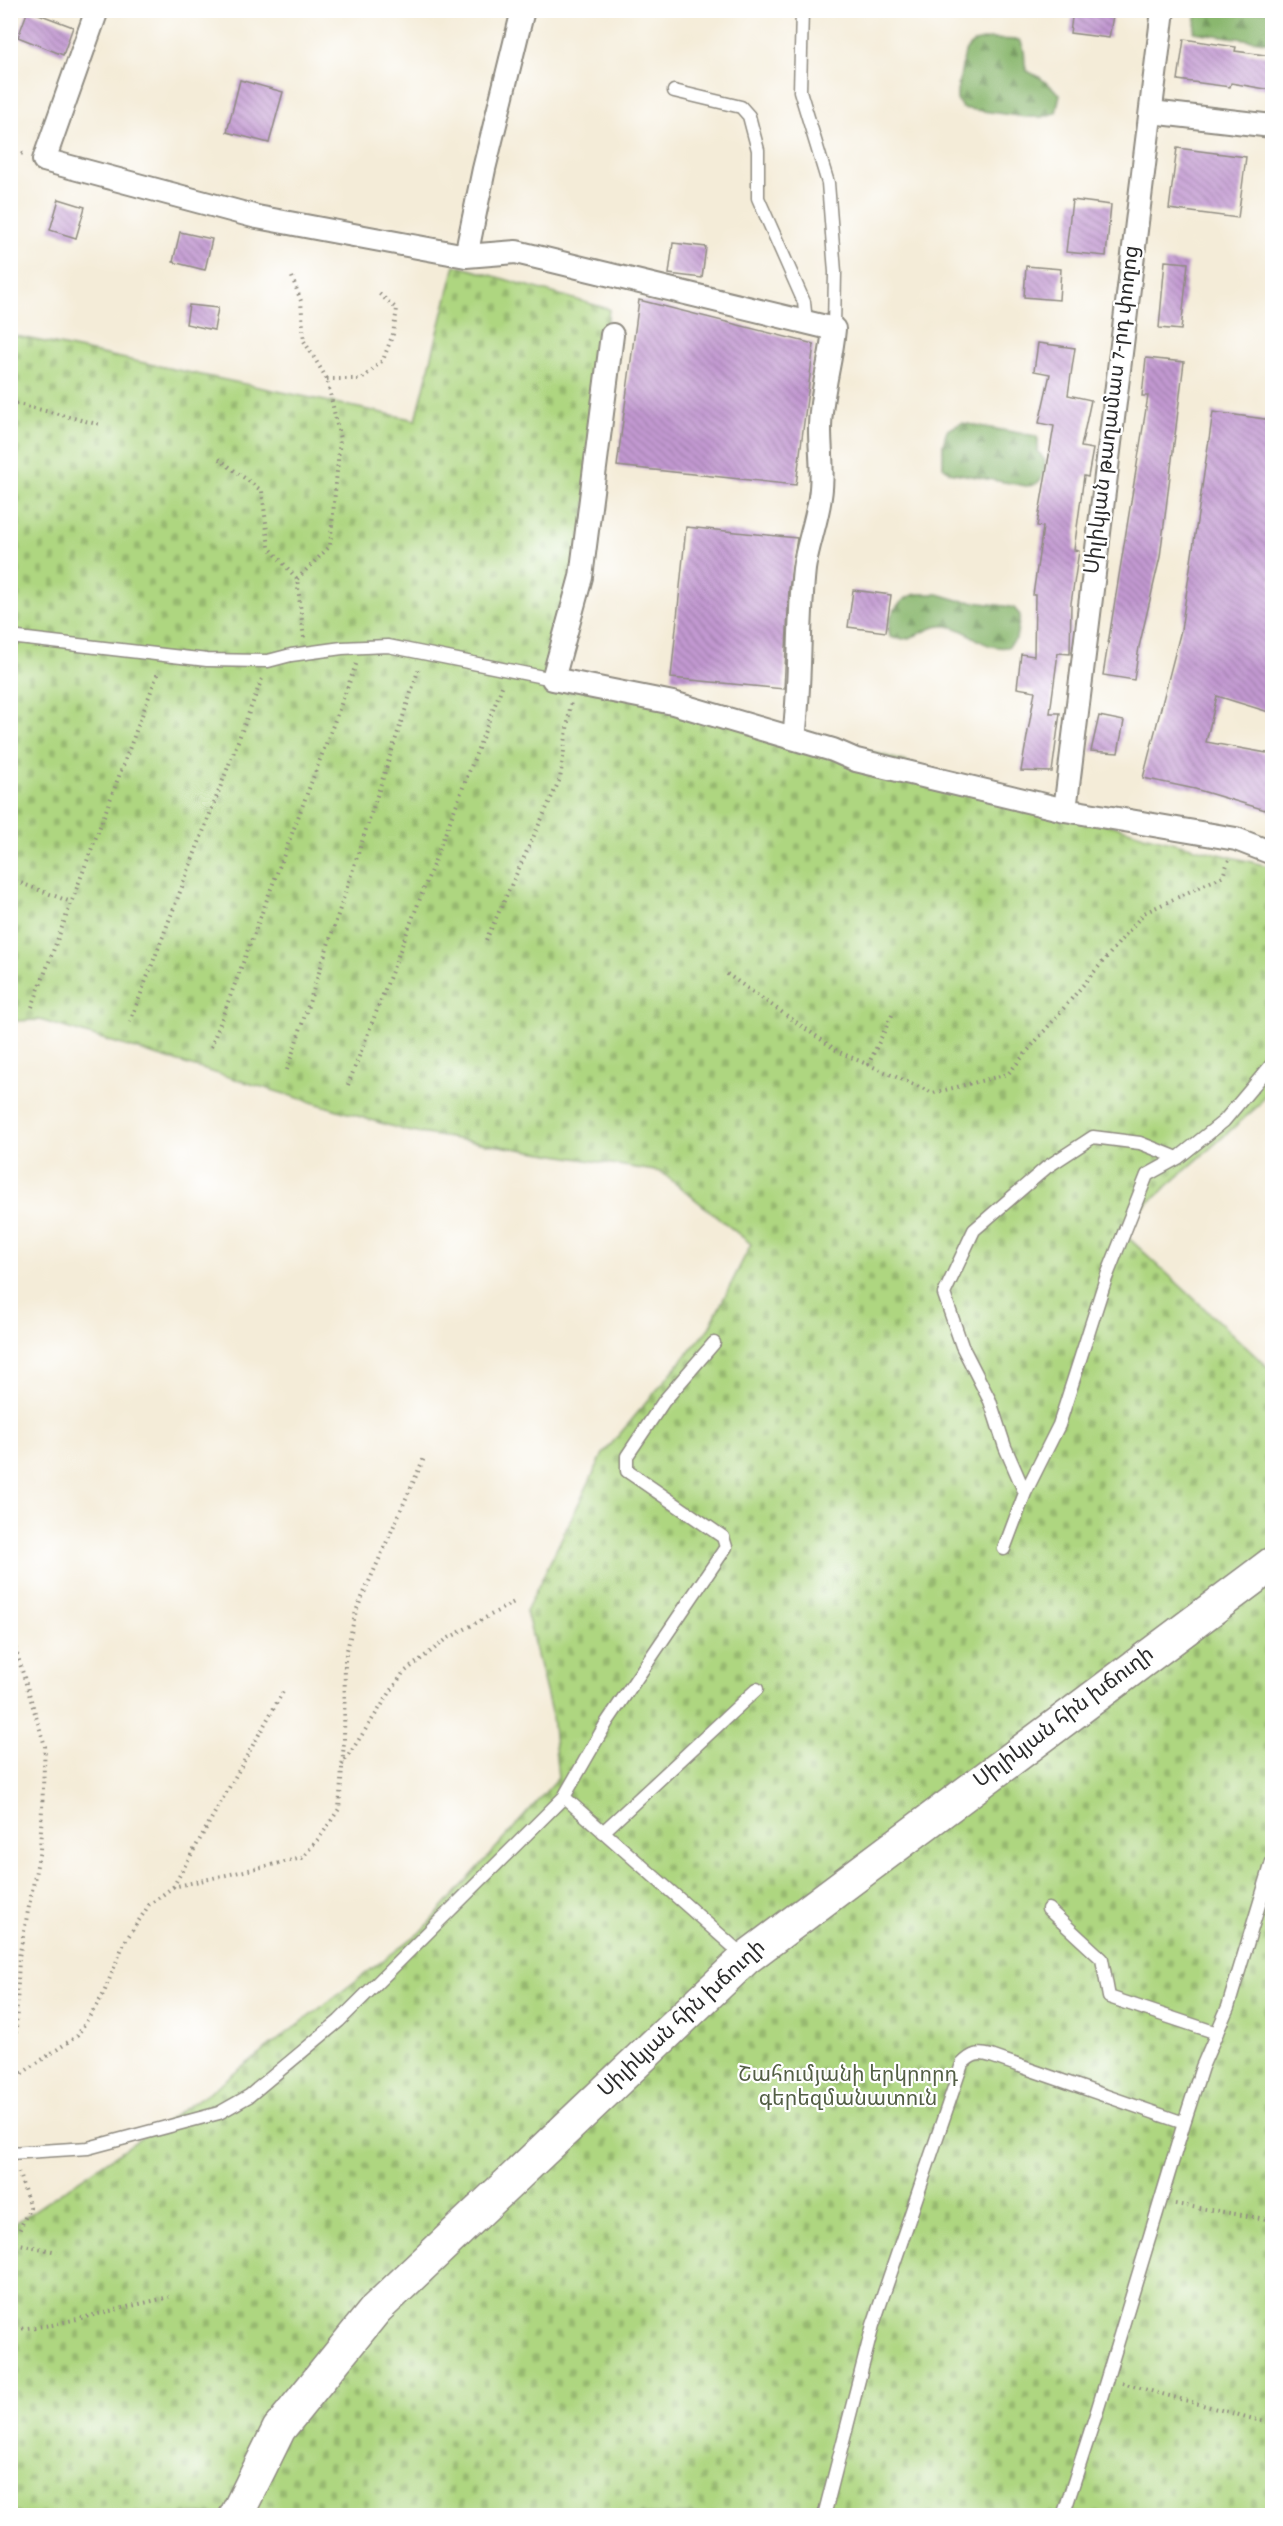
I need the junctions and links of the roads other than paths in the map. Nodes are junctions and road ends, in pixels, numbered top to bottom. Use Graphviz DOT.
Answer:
graph roads {
  1 [pos="97,10"];
  2 [pos="802,10"];
  3 [pos="1163,10"];
  4 [pos="522,11"];
  5 [pos="674,91"];
  6 [pos="1151,112"];
  7 [pos="1272,126"];
  8 [pos="466,256"];
  9 [pos="806,322"];
  10 [pos="834,329"];
  11 [pos="612,335"];
  12 [pos="10,637"];
  13 [pos="564,681"];
  14 [pos="794,738"];
  15 [pos="1065,810"];
  16 [pos="1272,853"];
  17 [pos="1272,1064"];
  18 [pos="1178,1158"];
  19 [pos="714,1343"];
  20 [pos="1024,1493"];
  21 [pos="1004,1549"];
  22 [pos="1272,1564"];
  23 [pos="757,1689"];
  24 [pos="564,1797"];
  25 [pos="603,1832"];
  26 [pos="1272,1862"];
  27 [pos="1048,1909"];
  28 [pos="746,1958"];
  29 [pos="1217,2033"];
  30 [pos="1184,2123"];
  31 [pos="11,2153"];
  32 [pos="236,2516"];
  33 [pos="824,2516"];
  34 [pos="1063,2516"];
  1 -- 8 [label="street"];
  2 -- 10 [label="lane"];
  3 -- 6 [label="street, Սիլիկյան թաղամաս 7-րդ փողոց"];
  4 -- 8 [label="street"];
  5 -- 9 [label="lane"];
  6 -- 7 [label="street"];
  6 -- 15 [label="street, Սիլիկյան թաղամաս 7-րդ փողոց"];
  8 -- 9 [label="street"];
  9 -- 10 [label="street"];
  10 -- 14 [label="street"];
  11 -- 13 [label="street"];
  12 -- 13 [label="lane"];
  13 -- 14 [label="street"];
  14 -- 15 [label="street"];
  15 -- 16 [label="street"];
  17 -- 18 [label="lane"];
  18 -- 20 [label="lane"];
  18 -- 20 [label="lane"];
  19 -- 24 [label="lane"];
  20 -- 21 [label="lane"];
  22 -- 28 [label="street, Սիլիկյան հին խճուղի"];
  23 -- 25 [label="lane"];
  24 -- 25 [label="lane"];
  24 -- 31 [label="lane"];
  25 -- 28 [label="lane"];
  26 -- 29 [label="lane"];
  27 -- 29 [label="lane"];
  28 -- 32 [label="street, Սիլիկյան հին խճուղի"];
  29 -- 30 [label="lane"];
  30 -- 33 [label="lane"];
  30 -- 34 [label="lane"];
}
